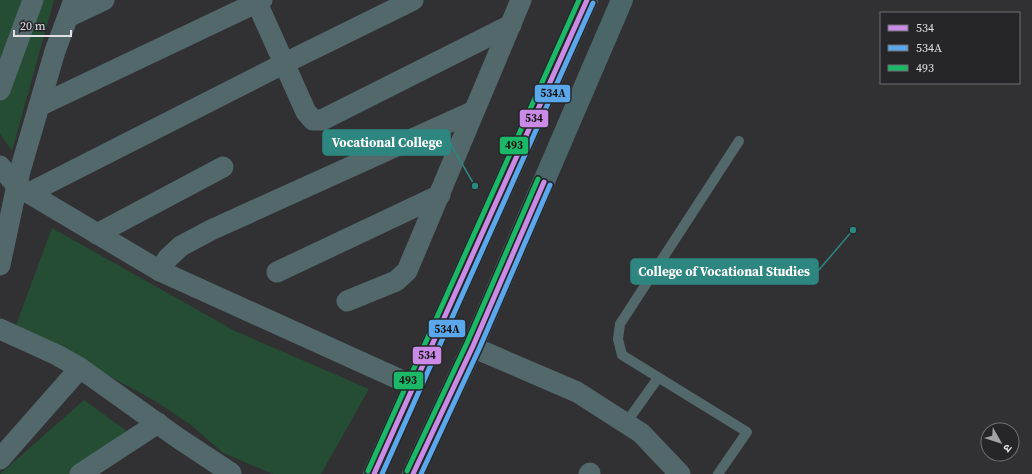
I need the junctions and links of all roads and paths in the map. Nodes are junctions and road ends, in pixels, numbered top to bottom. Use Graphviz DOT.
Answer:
graph roads {
  1 [pos="33,0"];
  2 [pos="104,0"];
  3 [pos="413,0"];
  4 [pos="521,0"];
  5 [pos="587,0"];
  6 [pos="622,0"];
  7 [pos="259,1"];
  8 [pos="71,8"];
  9 [pos="511,25"];
  10 [pos="285,63"];
  11 [pos="1,82"];
  12 [pos="39,106"];
  13 [pos="474,111"];
  14 [pos="739,141"];
  15 [pos="0,166"];
  16 [pos="223,167"];
  17 [pos="23,190"];
  18 [pos="440,196"];
  19 [pos="97,234"];
  20 [pos="0,265"];
  21 [pos="160,271"];
  22 [pos="277,272"];
  23 [pos="347,302"];
  24 [pos="0,329"];
  25 [pos="473,346"];
  26 [pos="80,368"];
  27 [pos="658,378"];
  28 [pos="414,386"];
  29 [pos="158,423"];
  30 [pos="626,423"];
  31 [pos="0,459"];
  32 [pos="80,474"];
  33 [pos="231,474"];
  34 [pos="374,474"];
  35 [pos="413,474"];
  36 [pos="680,474"];
  37 [pos="718,474"];
  1 -- 11 [label="street"];
  2 -- 8 [label="street"];
  3 -- 10 [label="street"];
  4 -- 9 [label="street"];
  5 -- 28 [label="main road"];
  6 -- 25 [label="main road"];
  7 -- 10 [label="street"];
  7 -- 12 [label="street"];
  8 -- 12 [label="street"];
  9 -- 10 [label="street"];
  9 -- 13 [label="street"];
  10 -- 17 [label="street"];
  12 -- 17 [label="street"];
  13 -- 18 [label="street"];
  13 -- 21 [label="street"];
  14 -- 27 [label="lane"];
  15 -- 17 [label="street"];
  16 -- 19 [label="street"];
  17 -- 19 [label="street"];
  17 -- 20 [label="street"];
  18 -- 22 [label="street"];
  18 -- 23 [label="street"];
  19 -- 21 [label="street"];
  21 -- 28 [label="street"];
  24 -- 26 [label="street"];
  25 -- 30 [label="street"];
  25 -- 35 [label="main road"];
  26 -- 29 [label="street"];
  26 -- 31 [label="street"];
  27 -- 30 [label="lane"];
  27 -- 37 [label="lane"];
  28 -- 34 [label="main road"];
  29 -- 32 [label="street"];
  29 -- 33 [label="street"];
  30 -- 36 [label="street"];
}
